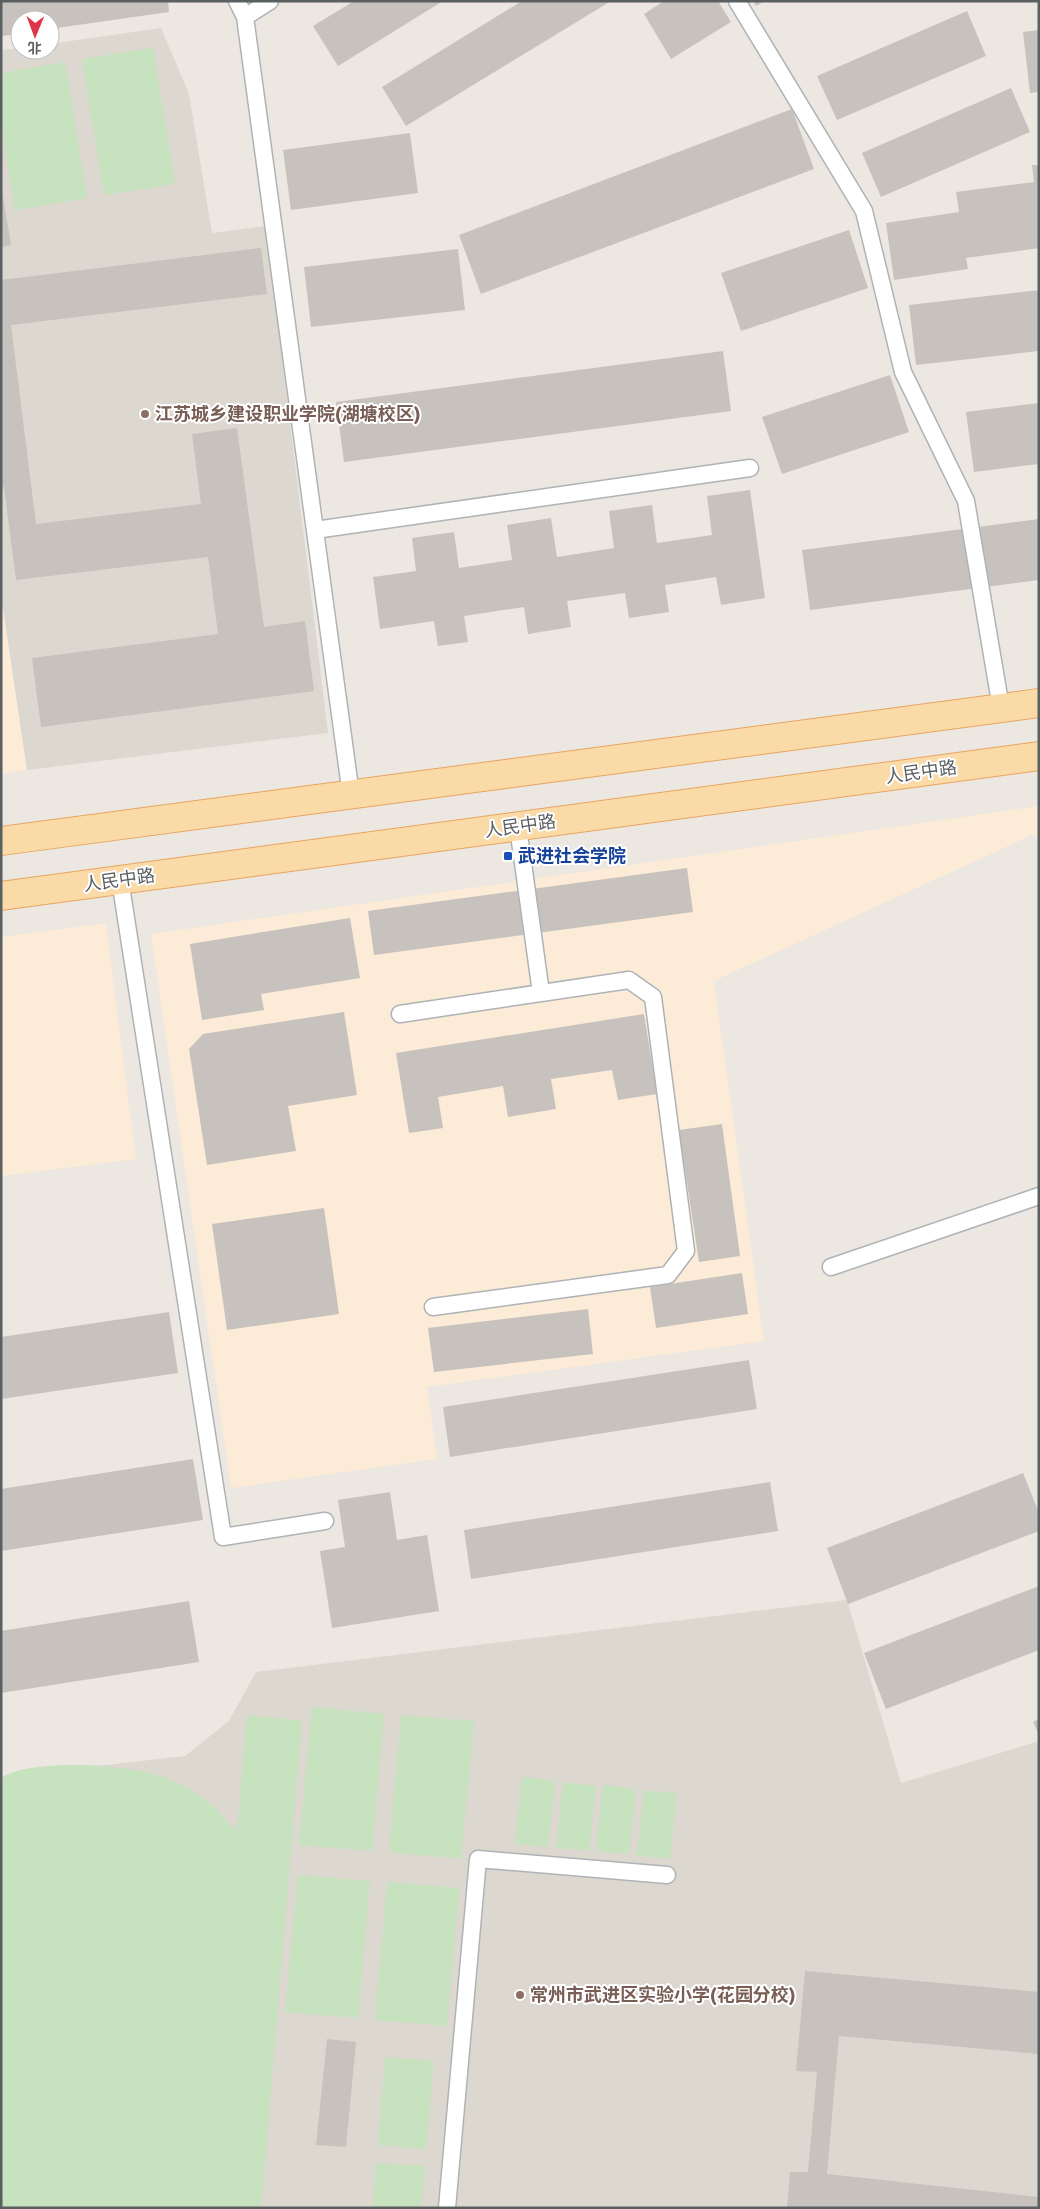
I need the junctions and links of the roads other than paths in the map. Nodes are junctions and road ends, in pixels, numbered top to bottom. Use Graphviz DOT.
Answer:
graph roads {
  1 [pos="237,1"];
  2 [pos="270,1"];
  3 [pos="737,1"];
  4 [pos="245,17"];
  5 [pos="750,468"];
  6 [pos="315,530"];
  7 [pos="1039,703"];
  8 [pos="1001,708"];
  9 [pos="1039,756"];
  10 [pos="351,795"];
  11 [pos="518,827"];
  12 [pos="1,841"];
  13 [pos="120,880"];
  14 [pos="1,896"];
  15 [pos="541,993"];
  16 [pos="400,1014"];
  17 [pos="1039,1196"];
  18 [pos="831,1267"];
  19 [pos="433,1307"];
  20 [pos="325,1521"];
  21 [pos="667,1876"];
  22 [pos="447,2208"];
  1 -- 4 [label="lane"];
  2 -- 4 [label="lane"];
  3 -- 8 [label="lane"];
  4 -- 6 [label="lane"];
  5 -- 6 [label="lane"];
  6 -- 10 [label="lane"];
  7 -- 8 [label="main road"];
  8 -- 10 [label="main road"];
  9 -- 11 [label="main road, 人民中路"];
  10 -- 12 [label="main road"];
  11 -- 13 [label="main road, 人民中路"];
  11 -- 15 [label="lane"];
  13 -- 14 [label="main road, 人民中路"];
  13 -- 20 [label="lane"];
  15 -- 16 [label="lane"];
  15 -- 19 [label="lane"];
  17 -- 18 [label="lane"];
  21 -- 22 [label="lane"];
}
